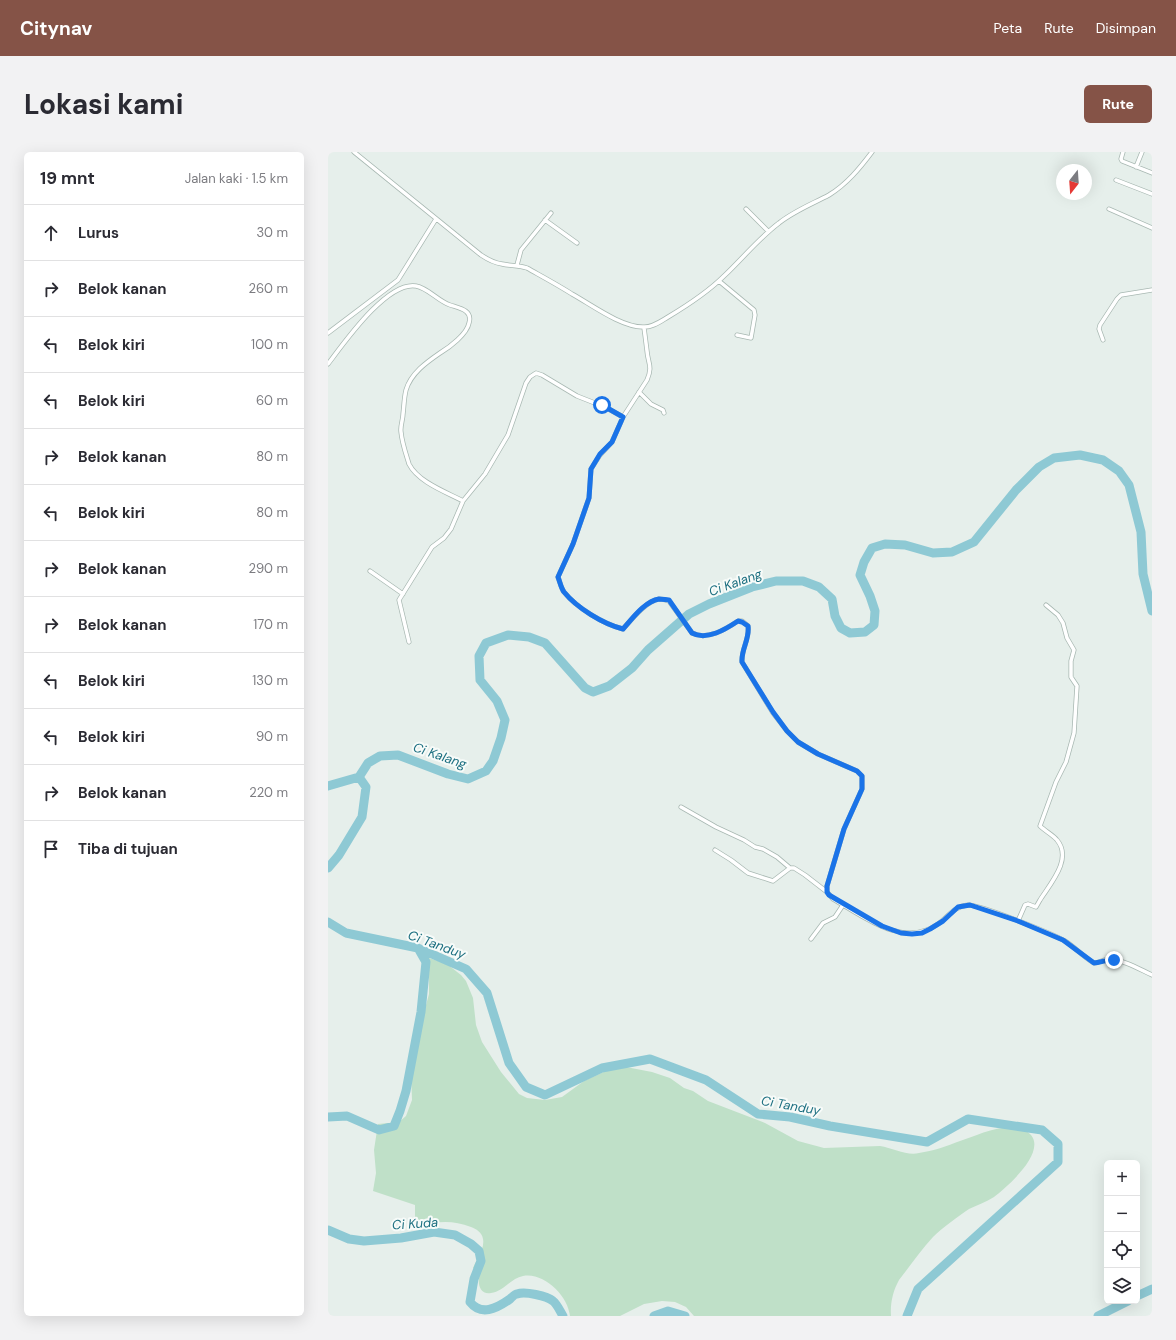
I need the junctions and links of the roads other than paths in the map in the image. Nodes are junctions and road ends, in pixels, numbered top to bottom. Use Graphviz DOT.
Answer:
graph roads {
  1 [pos="354,152"];
  2 [pos="872,152"];
  3 [pos="1123,152"];
  4 [pos="1142,152"];
  5 [pos="1136,167"];
  6 [pos="1152,173"];
  7 [pos="1116,180"];
  8 [pos="1152,193"];
  9 [pos="746,209"];
  10 [pos="1109,209"];
  11 [pos="551,213"];
  12 [pos="436,219"];
  13 [pos="545,220"];
  14 [pos="1152,228"];
  15 [pos="768,231"];
  16 [pos="577,243"];
  17 [pos="517,265"];
  18 [pos="398,280"];
  19 [pos="719,281"];
  20 [pos="400,288"];
  21 [pos="1152,290"];
  22 [pos="644,328"];
  23 [pos="328,332"];
  24 [pos="737,335"];
  25 [pos="1103,340"];
  26 [pos="328,364"];
  27 [pos="639,392"];
  28 [pos="664,413"];
  29 [pos="623,417"];
  30 [pos="463,501"];
  31 [pos="370,571"];
  32 [pos="403,594"];
  33 [pos="1046,605"];
  34 [pos="409,642"];
  35 [pos="681,807"];
  36 [pos="715,850"];
  37 [pos="790,868"];
  38 [pos="827,892"];
  39 [pos="843,905"];
  40 [pos="1018,921"];
  41 [pos="811,939"];
  42 [pos="1152,975"];
  1 -- 12 [label="street"];
  2 -- 15 [label="street"];
  3 -- 5 [label="street"];
  4 -- 5 [label="street"];
  5 -- 6 [label="street"];
  7 -- 8 [label="street"];
  9 -- 15 [label="street"];
  10 -- 14 [label="street"];
  11 -- 13 [label="street"];
  12 -- 17 [label="street"];
  12 -- 18 [label="street"];
  13 -- 16 [label="street"];
  13 -- 17 [label="street"];
  15 -- 19 [label="street"];
  17 -- 22 [label="street"];
  18 -- 20 [label="street"];
  18 -- 23 [label="street"];
  19 -- 22 [label="street"];
  19 -- 24 [label="street"];
  20 -- 26 [label="street"];
  20 -- 30 [label="street"];
  21 -- 25 [label="street"];
  22 -- 27 [label="street"];
  27 -- 28 [label="street"];
  27 -- 29 [label="street"];
  29 -- 30 [label="street"];
  29 -- 38 [label="street"];
  30 -- 32 [label="street"];
  31 -- 32 [label="street"];
  32 -- 34 [label="street"];
  33 -- 40 [label="street"];
  35 -- 37 [label="street"];
  36 -- 37 [label="street"];
  37 -- 38 [label="street"];
  38 -- 39 [label="street"];
  39 -- 40 [label="street"];
  39 -- 41 [label="street"];
  40 -- 42 [label="street"];
}
